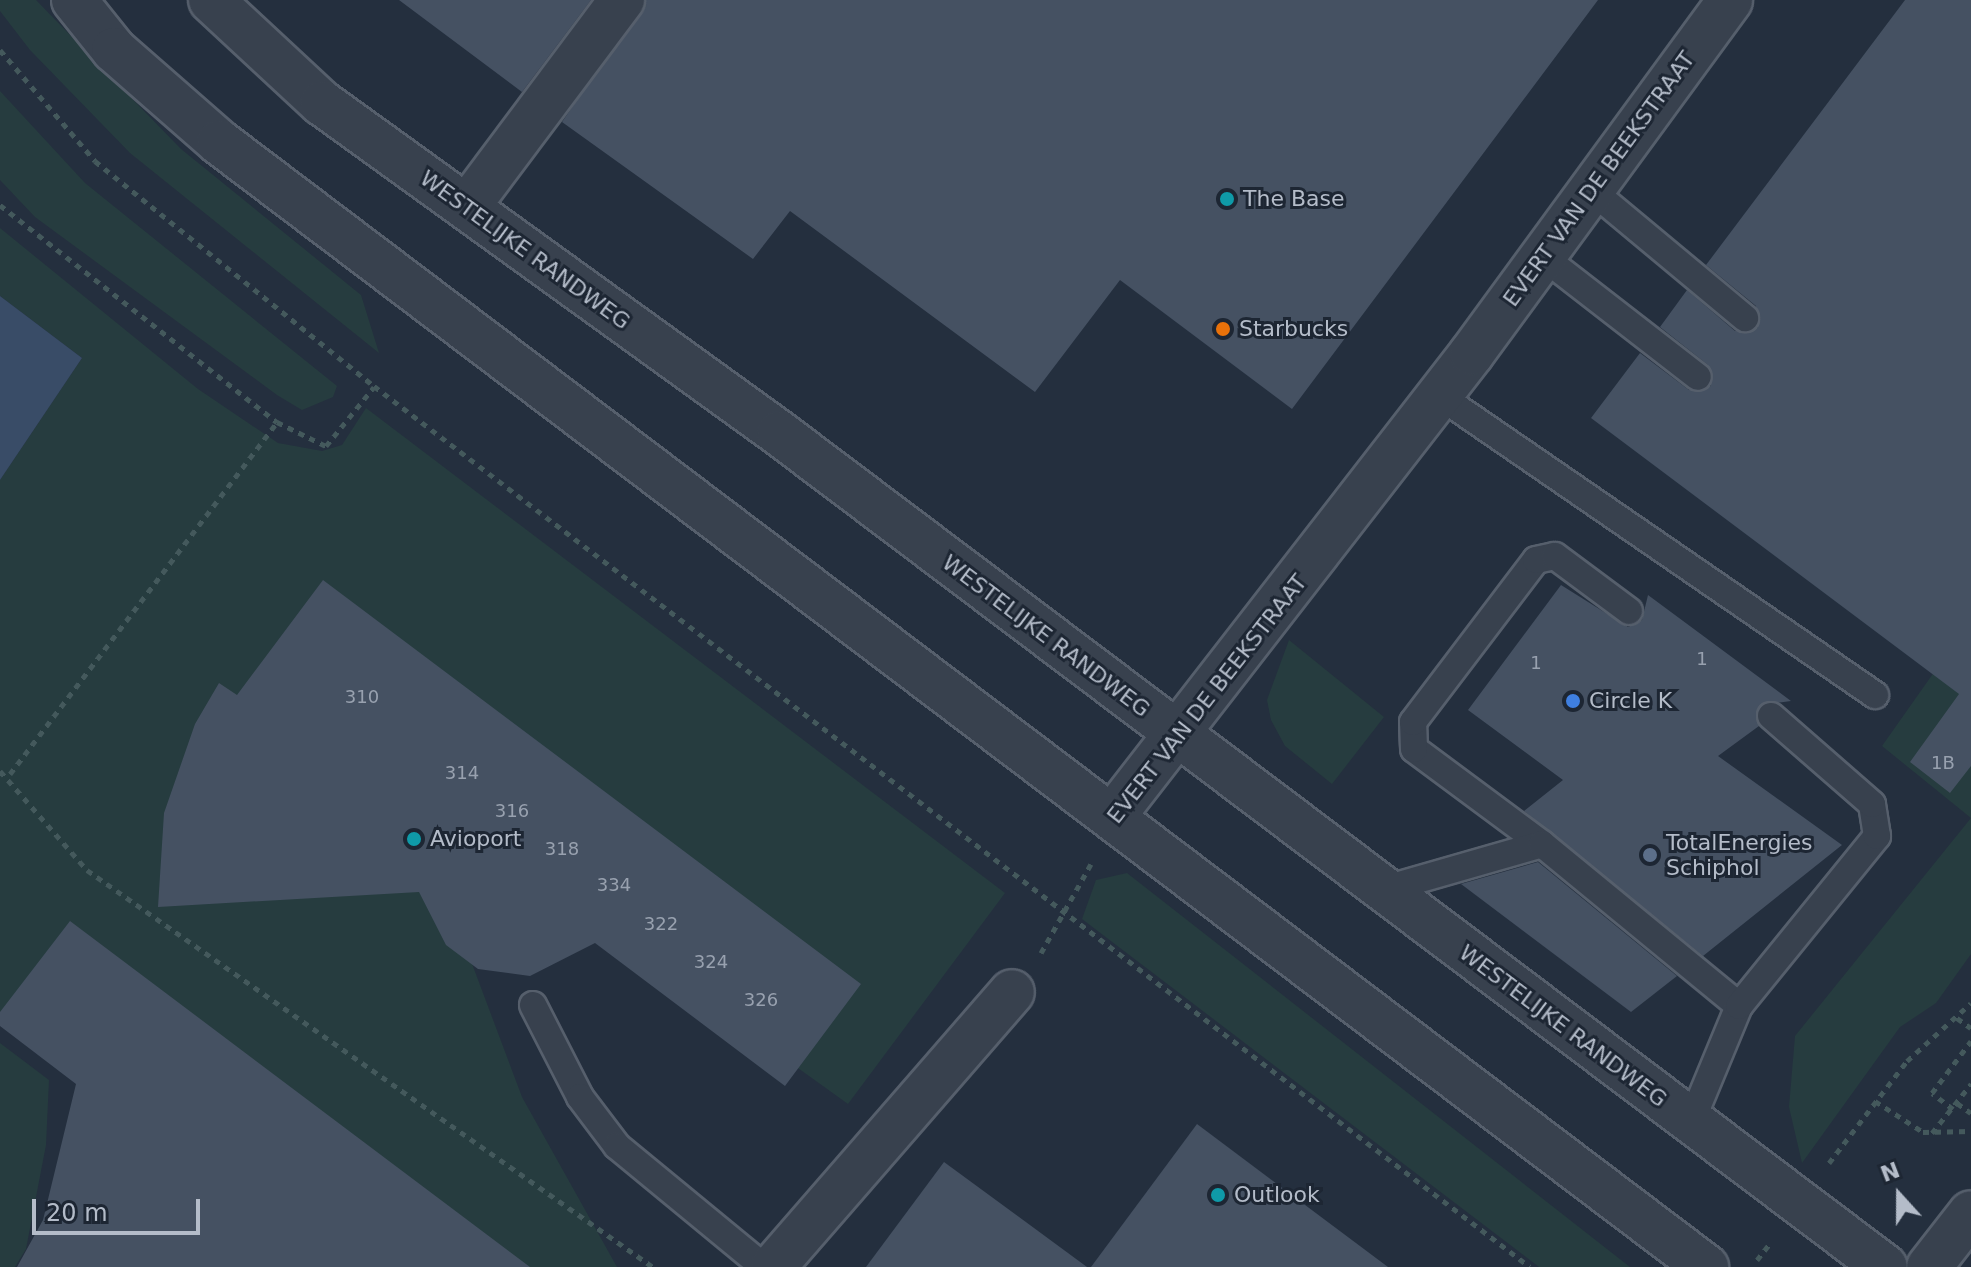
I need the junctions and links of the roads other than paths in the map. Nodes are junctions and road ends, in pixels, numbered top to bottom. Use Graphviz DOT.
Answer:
graph roads {
  1 [pos="74,0"];
  2 [pos="211,0"];
  3 [pos="622,0"];
  4 [pos="1730,0"];
  5 [pos="1590,189"];
  6 [pos="467,207"];
  7 [pos="1542,256"];
  8 [pos="1745,318"];
  9 [pos="1698,377"];
  10 [pos="1440,396"];
  11 [pos="1629,611"];
  12 [pos="1875,695"];
  13 [pos="1771,716"];
  14 [pos="1178,736"];
  15 [pos="1112,817"];
  16 [pos="1542,844"];
  17 [pos="1382,890"];
  18 [pos="1012,992"];
  19 [pos="533,1005"];
  20 [pos="1739,1006"];
  21 [pos="1691,1122"];
  22 [pos="1971,1213"];
  23 [pos="764,1267"];
  24 [pos="773,1267"];
  25 [pos="1706,1267"];
  26 [pos="1885,1267"];
  27 [pos="1929,1267"];
  1 -- 15 [label="street"];
  2 -- 6 [label="street, WESTELIJKE RANDWEG"];
  3 -- 6 [label="street"];
  4 -- 5 [label="street, EVERT VAN DE BEEKSTRAAT"];
  5 -- 7 [label="street, EVERT VAN DE BEEKSTRAAT"];
  5 -- 8 [label="lane"];
  6 -- 14 [label="street, WESTELIJKE RANDWEG"];
  7 -- 9 [label="lane"];
  7 -- 10 [label="street, EVERT VAN DE BEEKSTRAAT"];
  10 -- 12 [label="lane"];
  10 -- 14 [label="street, EVERT VAN DE BEEKSTRAAT"];
  11 -- 16 [label="lane"];
  13 -- 20 [label="lane"];
  14 -- 15 [label="street, EVERT VAN DE BEEKSTRAAT"];
  14 -- 17 [label="street, WESTELIJKE RANDWEG"];
  15 -- 25 [label="street"];
  16 -- 17 [label="lane"];
  16 -- 20 [label="lane"];
  17 -- 21 [label="street, WESTELIJKE RANDWEG"];
  18 -- 24 [label="street"];
  19 -- 23 [label="lane"];
  20 -- 21 [label="lane"];
  21 -- 26 [label="street, WESTELIJKE RANDWEG"];
  22 -- 27 [label="street"];
}
